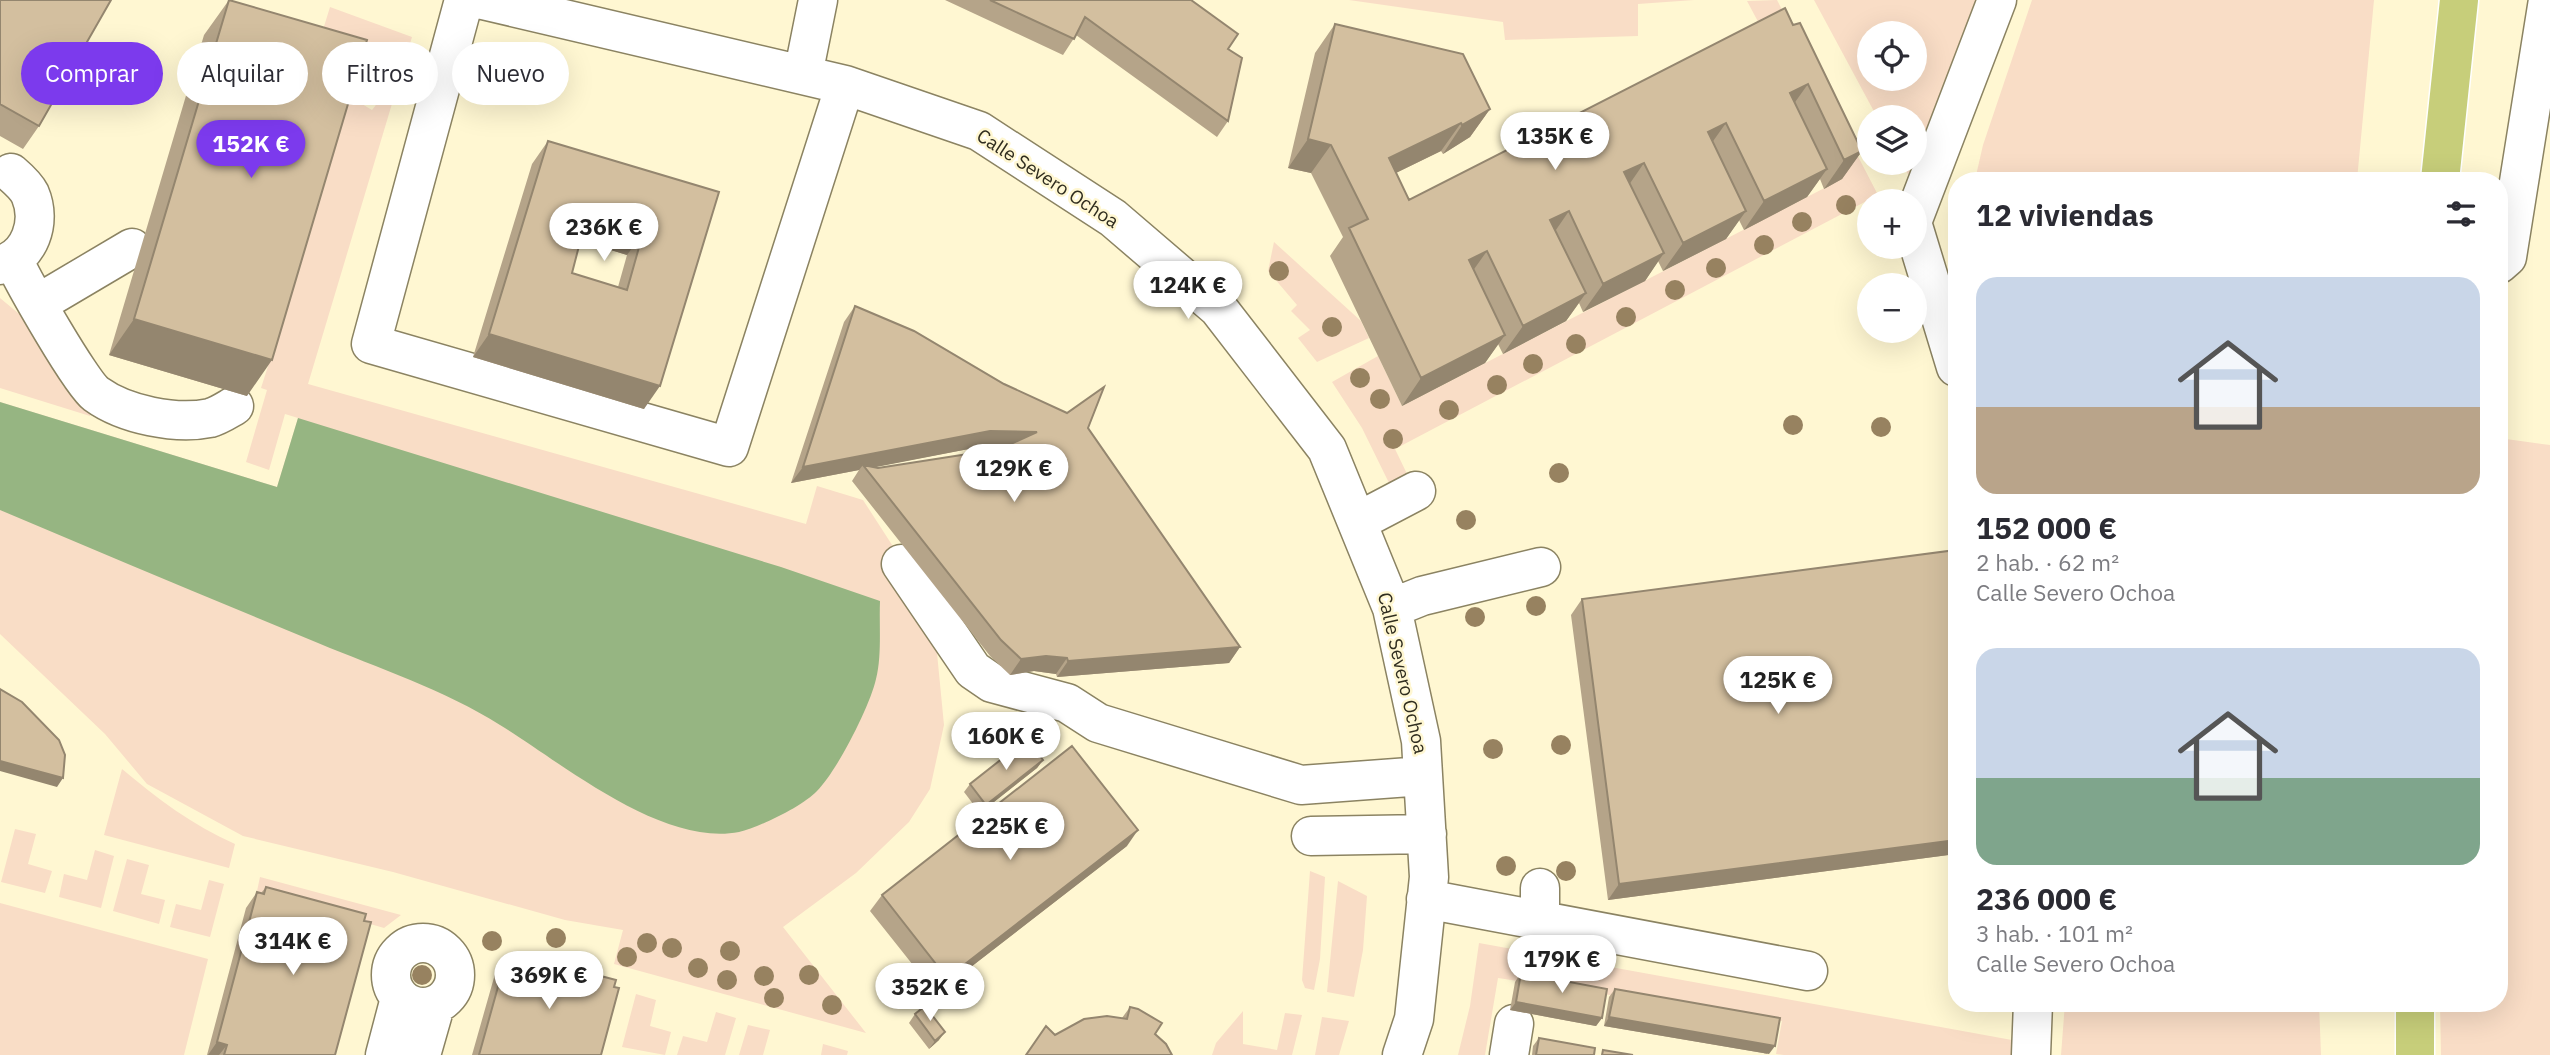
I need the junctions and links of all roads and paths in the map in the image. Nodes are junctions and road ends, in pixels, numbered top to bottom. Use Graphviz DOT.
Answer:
graph roads {
  1 [pos="464,0"];
  2 [pos="483,0"];
  3 [pos="818,0"];
  4 [pos="1997,0"];
  5 [pos="2459,0"];
  6 [pos="2548,0"];
  7 [pos="803,75"];
  8 [pos="845,85"];
  9 [pos="2441,172"];
  10 [pos="11,173"];
  11 [pos="1925,189"];
  12 [pos="132,248"];
  13 [pos="2508,251"];
  14 [pos="1923,259"];
  15 [pos="7,263"];
  16 [pos="39,303"];
  17 [pos="1948,341"];
  18 [pos="234,406"];
  19 [pos="1416,491"];
  20 [pos="1357,522"];
  21 [pos="901,564"];
  22 [pos="1541,567"];
  23 [pos="1392,608"];
  24 [pos="1423,776"];
  25 [pos="1427,834"];
  26 [pos="1311,836"];
  27 [pos="1426,899"];
  28 [pos="1808,971"];
  29 [pos="2033,1012"];
  30 [pos="2415,1012"];
  31 [pos="385,1055"];
  32 [pos="421,1055"];
  33 [pos="1402,1055"];
  34 [pos="2031,1055"];
  35 [pos="2415,1055"];
  1 -- 8 [label="street"];
  2 -- 7 [label="street, Calle Severo Ochoa"];
  3 -- 7 [label="street"];
  4 -- 11 [label="street"];
  5 -- 9 [label="main road"];
  6 -- 13 [label="street"];
  7 -- 8 [label="street, Calle Severo Ochoa"];
  8 -- 20 [label="street, Calle Severo Ochoa"];
  10 -- 15 [label="street"];
  12 -- 16 [label="street"];
  14 -- 17 [label="street"];
  15 -- 16 [label="street"];
  16 -- 18 [label="street"];
  19 -- 20 [label="street"];
  20 -- 23 [label="street, Calle Severo Ochoa"];
  21 -- 24 [label="street"];
  22 -- 23 [label="street"];
  23 -- 24 [label="street, Calle Severo Ochoa"];
  24 -- 25 [label="street, Calle Severo Ochoa"];
  25 -- 26 [label="street"];
  25 -- 27 [label="street, Calle Severo Ochoa"];
  27 -- 28 [label="street"];
  27 -- 33 [label="street, Calle Severo Ochoa"];
  29 -- 34 [label="street"];
  30 -- 35 [label="main road"];
  31 -- 32 [label="street"];
}
